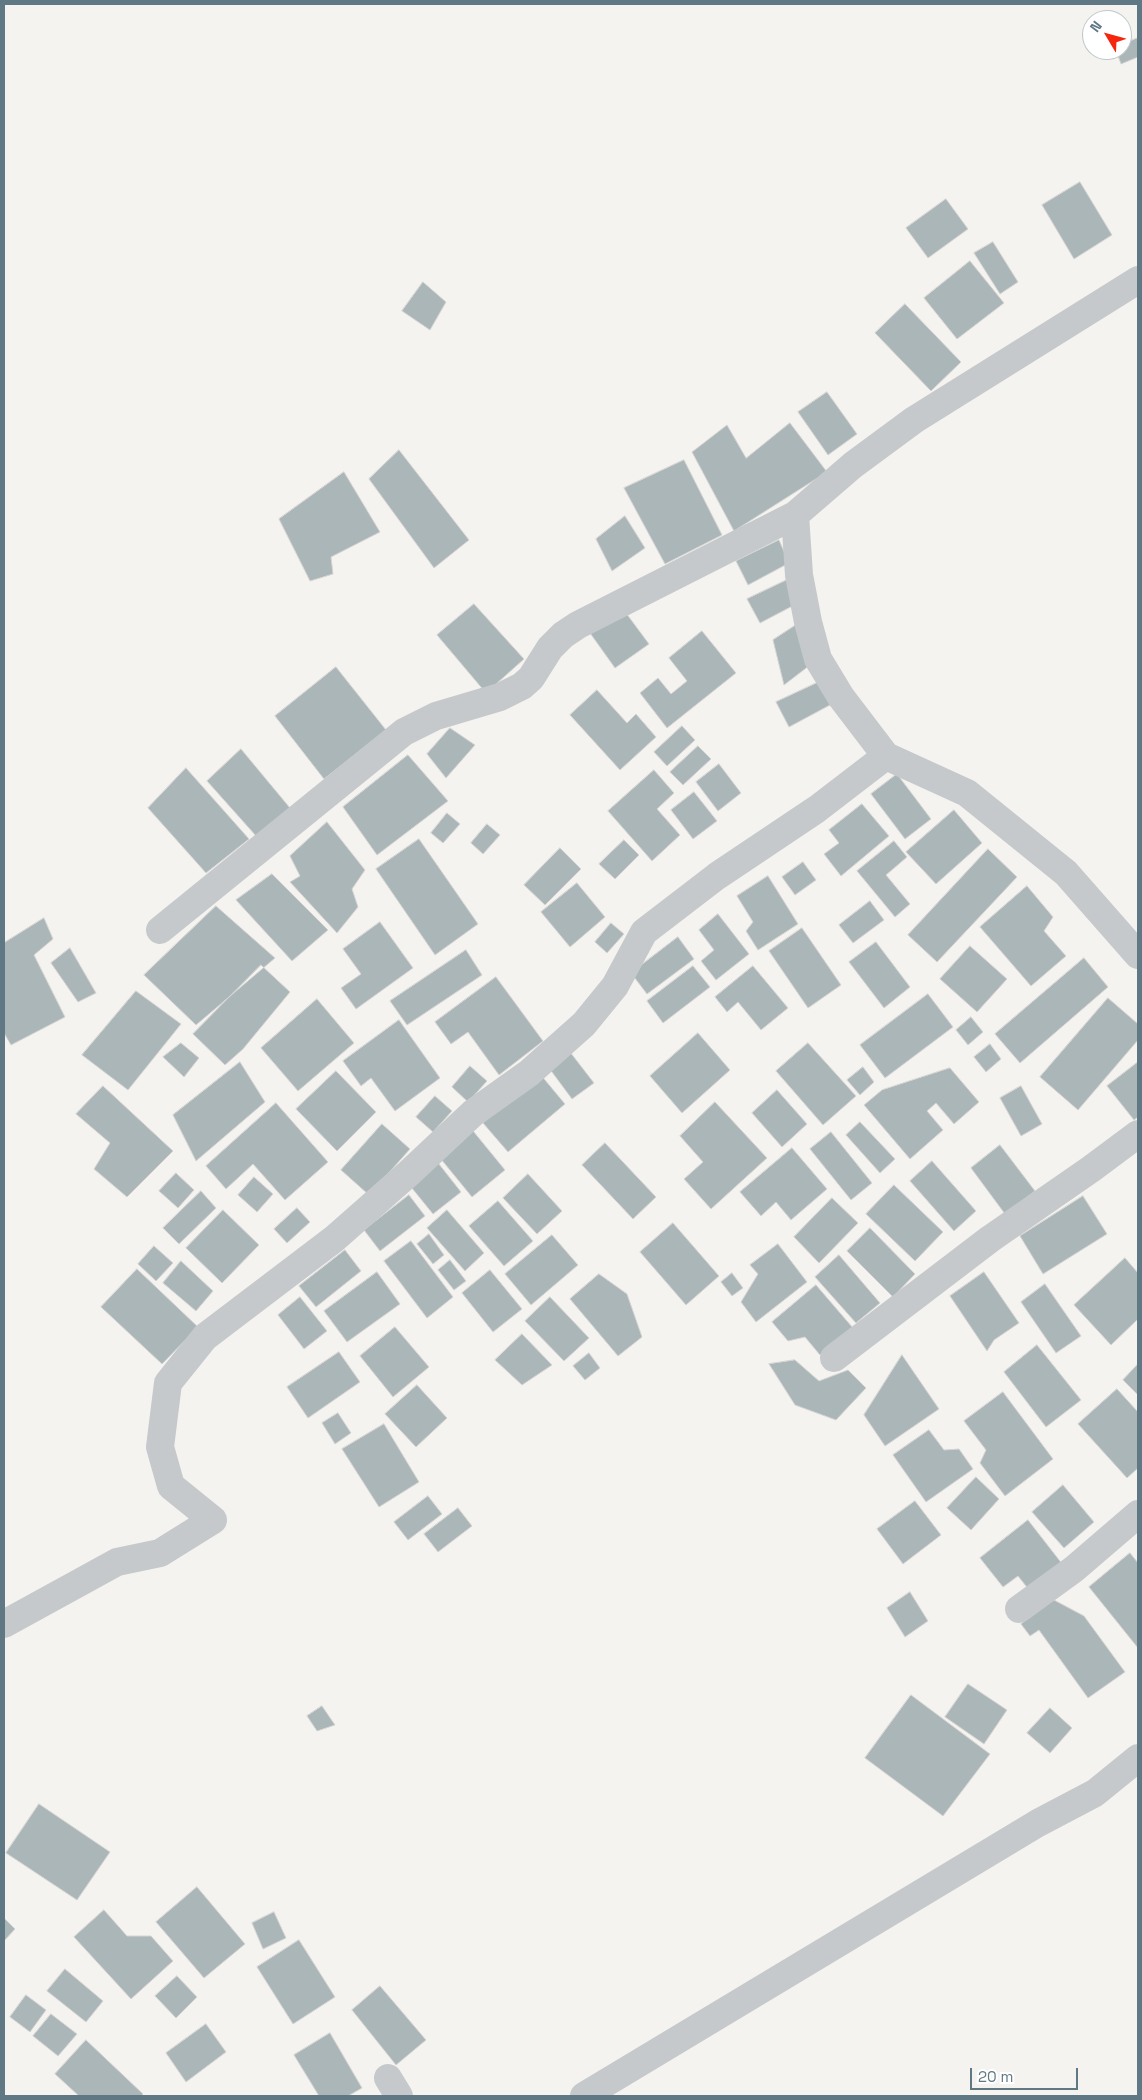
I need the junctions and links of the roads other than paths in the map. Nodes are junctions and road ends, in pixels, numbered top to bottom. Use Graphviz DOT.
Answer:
graph roads {
  1 [pos="1138,280"];
  2 [pos="794,515"];
  3 [pos="886,756"];
  4 [pos="160,930"];
  5 [pos="1138,955"];
  6 [pos="1138,1134"];
  7 [pos="834,1358"];
  8 [pos="1138,1514"];
  9 [pos="1019,1609"];
  10 [pos="4,1624"];
  11 [pos="1138,1758"];
  12 [pos="584,2096"];
  1 -- 2 [label="street"];
  2 -- 3 [label="street"];
  2 -- 4 [label="street"];
  3 -- 5 [label="street"];
  3 -- 10 [label="street"];
  6 -- 7 [label="street"];
  8 -- 9 [label="street"];
  11 -- 12 [label="street"];
}
